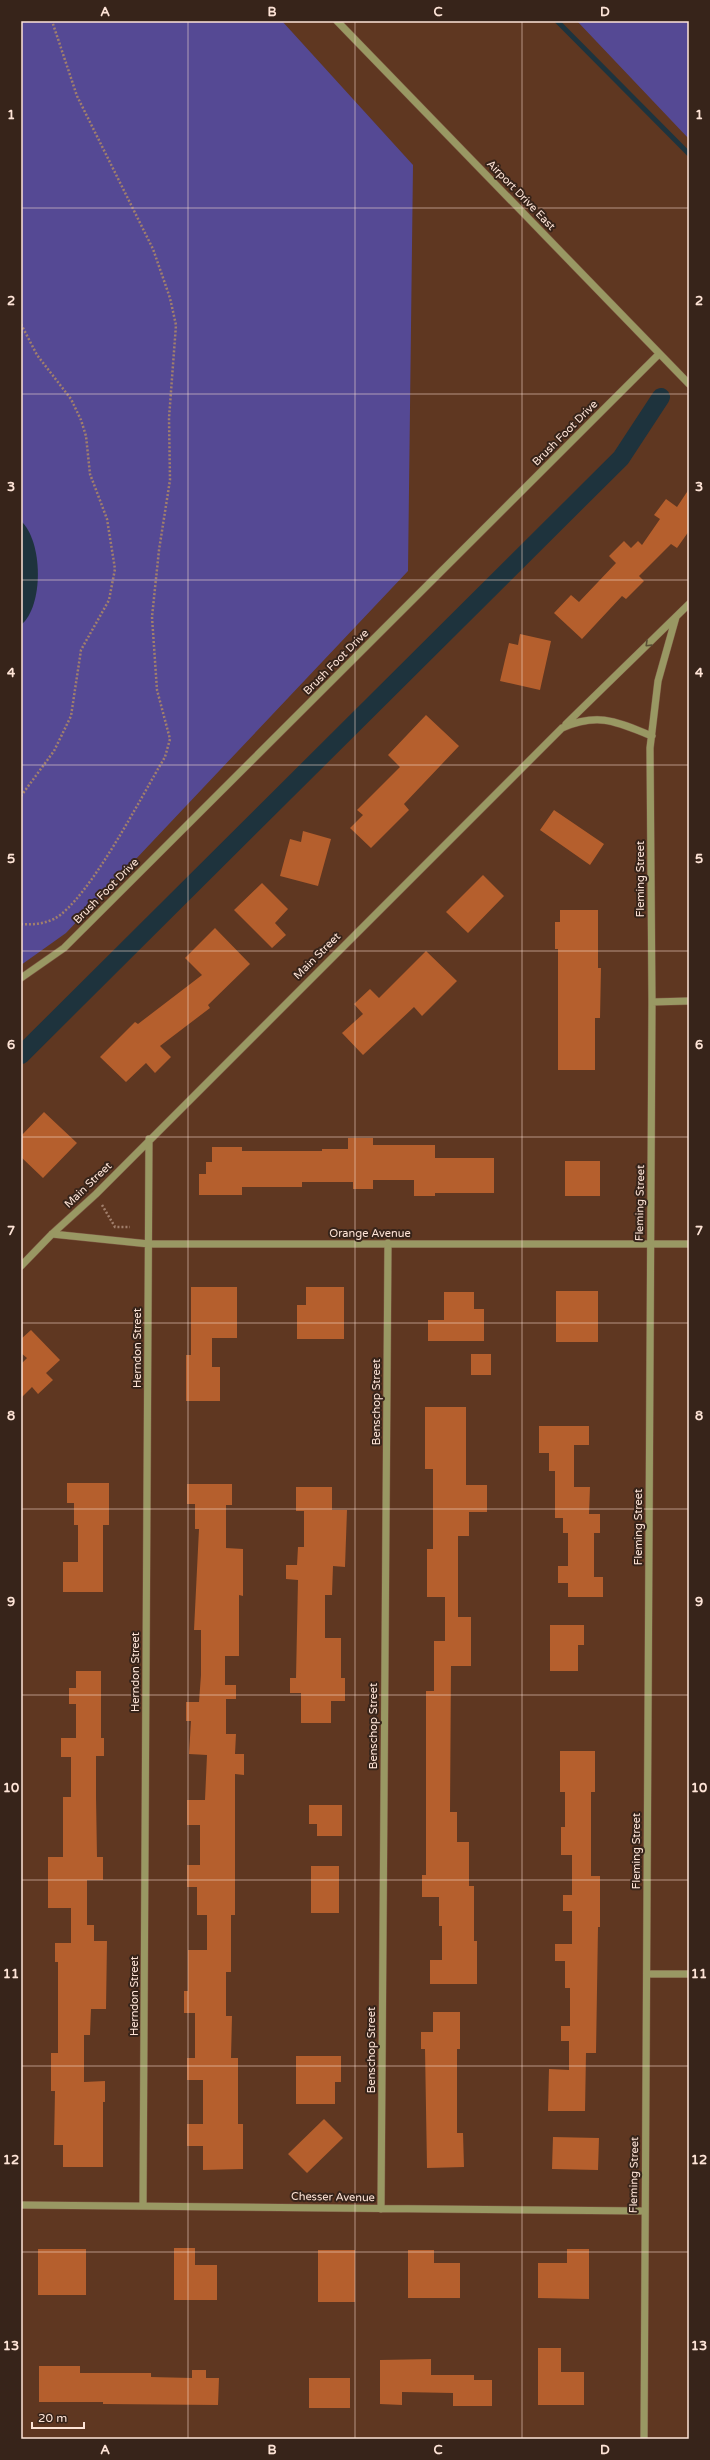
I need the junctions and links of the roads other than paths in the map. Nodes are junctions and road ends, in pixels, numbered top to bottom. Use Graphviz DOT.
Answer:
graph roads {
  1 [pos="337,21"];
  2 [pos="659,354"];
  3 [pos="689,384"];
  4 [pos="689,604"];
  5 [pos="676,617"];
  6 [pos="562,728"];
  7 [pos="652,736"];
  8 [pos="21,978"];
  9 [pos="689,1001"];
  10 [pos="652,1002"];
  11 [pos="149,1139"];
  12 [pos="52,1234"];
  13 [pos="388,1243"];
  14 [pos="650,1243"];
  15 [pos="149,1244"];
  16 [pos="689,1244"];
  17 [pos="21,1266"];
  18 [pos="647,1974"];
  19 [pos="689,1974"];
  20 [pos="21,2205"];
  21 [pos="143,2205"];
  22 [pos="381,2209"];
  23 [pos="644,2211"];
  24 [pos="644,2439"];
  1 -- 2 [label="street, Airport Drive East"];
  2 -- 3 [label="street, Airport Drive East"];
  2 -- 8 [label="street, Brush Foot Drive"];
  4 -- 5 [label="street"];
  5 -- 6 [label="street, one-way"];
  5 -- 7 [label="street, Fleming Street"];
  6 -- 7 [label="street, Main Street"];
  6 -- 11 [label="street, Main Street"];
  7 -- 10 [label="street, Fleming Street"];
  9 -- 10 [label="street"];
  10 -- 14 [label="street, Fleming Street"];
  11 -- 12 [label="street, Main Street"];
  11 -- 15 [label="street, Herndon Street"];
  12 -- 15 [label="street, Orange Avenue"];
  12 -- 17 [label="street, Main Street"];
  13 -- 14 [label="street, Orange Avenue"];
  13 -- 15 [label="street, Orange Avenue"];
  13 -- 22 [label="street, Benschop Street"];
  14 -- 16 [label="street, Orange Avenue"];
  14 -- 18 [label="street, Fleming Street"];
  15 -- 21 [label="street, Herndon Street"];
  18 -- 19 [label="street"];
  18 -- 23 [label="street, Fleming Street"];
  20 -- 21 [label="street, Chesser Avenue"];
  21 -- 22 [label="street, Chesser Avenue"];
  22 -- 23 [label="street, Chesser Avenue"];
  23 -- 24 [label="street, Fleming Street"];
}
